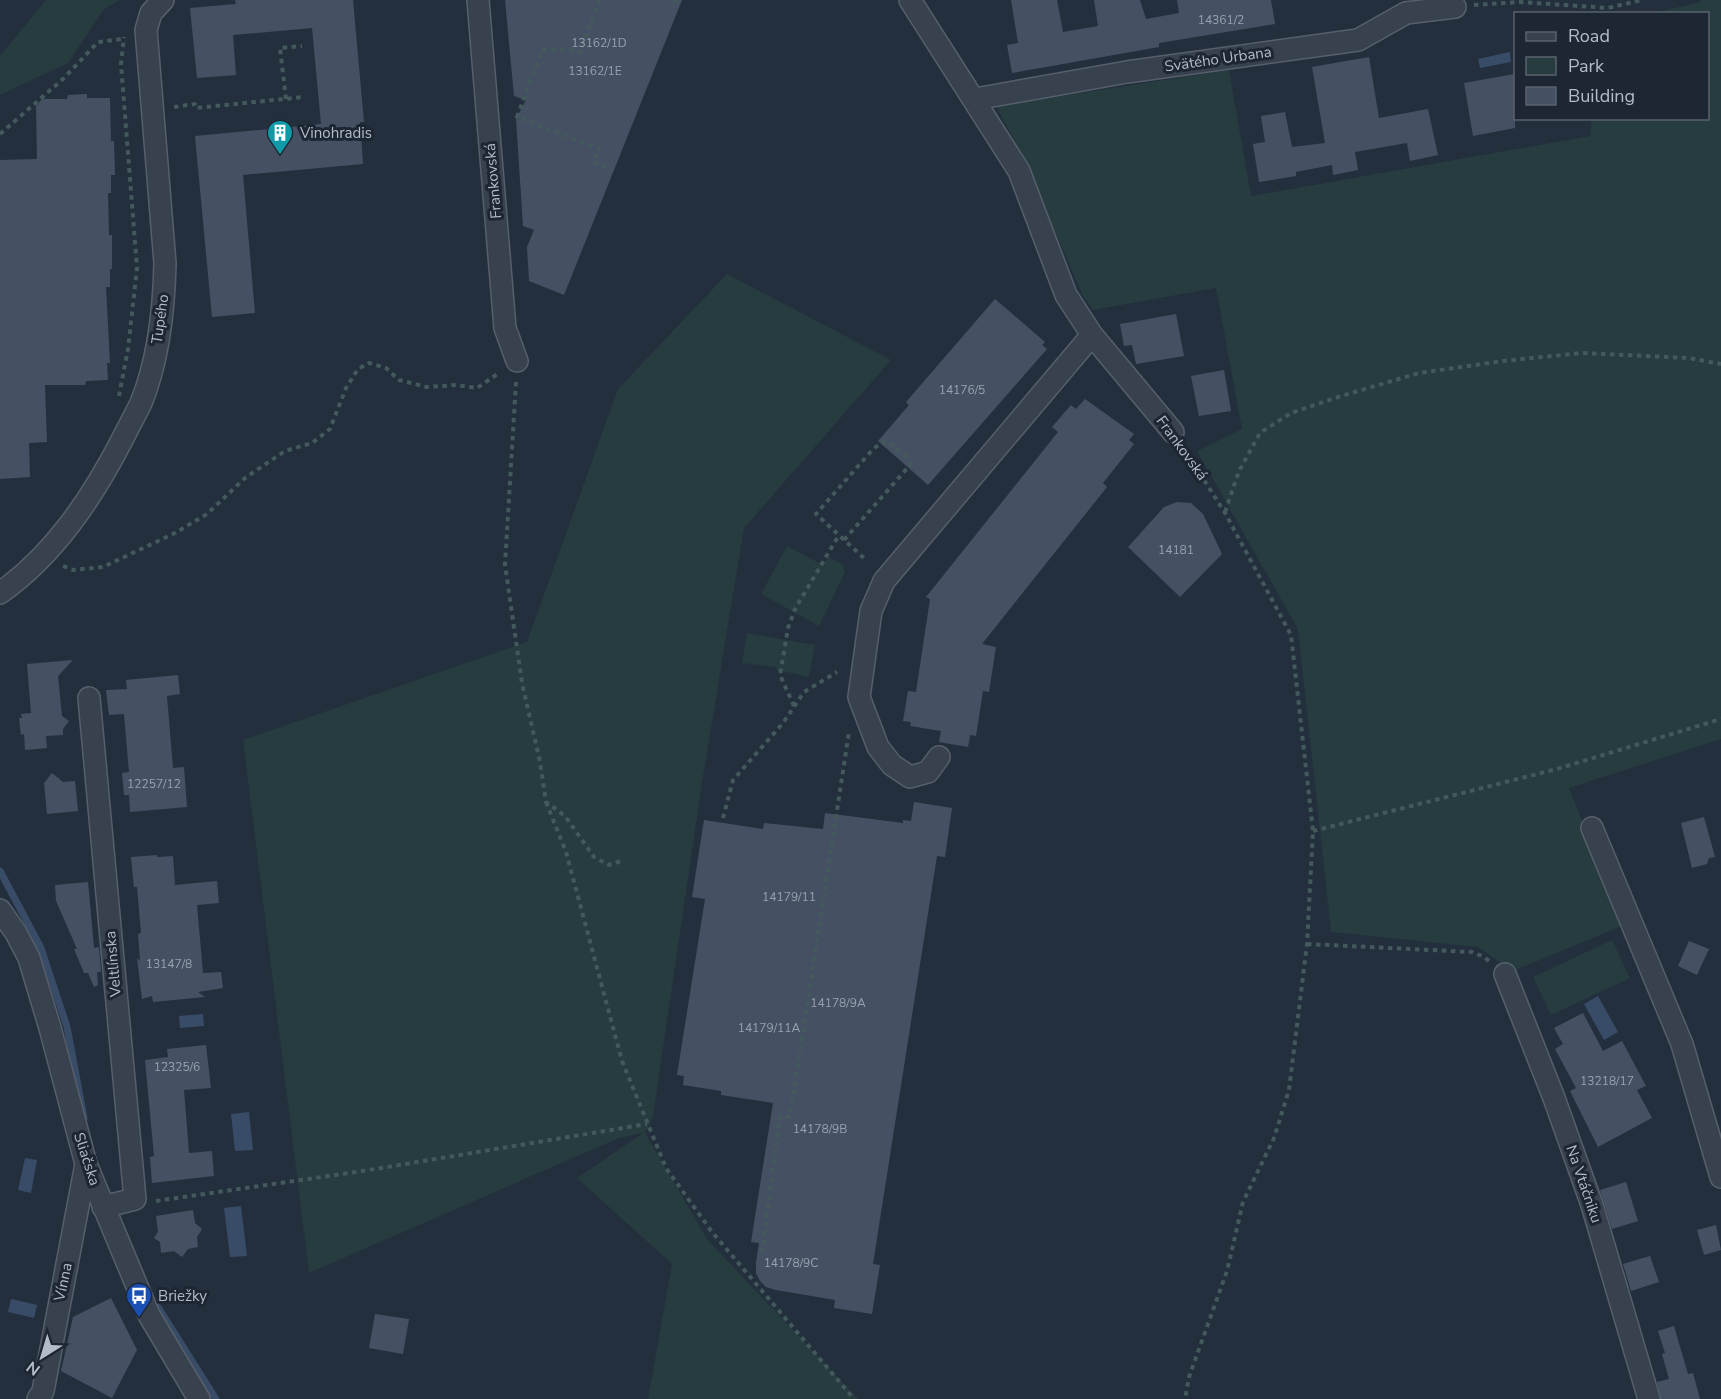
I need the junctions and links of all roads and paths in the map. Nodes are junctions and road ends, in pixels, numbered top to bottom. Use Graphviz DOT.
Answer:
graph roads {
  1 [pos="478,0"];
  2 [pos="600,0"];
  3 [pos="674,0"];
  4 [pos="910,0"];
  5 [pos="1642,0"];
  6 [pos="681,3"];
  7 [pos="157,6"];
  8 [pos="1455,7"];
  9 [pos="123,39"];
  10 [pos="302,46"];
  11 [pos="304,97"];
  12 [pos="286,99"];
  13 [pos="975,99"];
  14 [pos="168,108"];
  15 [pos="0,134"];
  16 [pos="612,169"];
  17 [pos="1092,335"];
  18 [pos="517,361"];
  19 [pos="1721,364"];
  20 [pos="118,398"];
  21 [pos="1173,432"];
  22 [pos="1225,513"];
  23 [pos="840,536"];
  24 [pos="844,540"];
  25 [pos="866,560"];
  26 [pos="62,565"];
  27 [pos="0,593"];
  28 [pos="837,672"];
  29 [pos="88,698"];
  30 [pos="794,707"];
  31 [pos="1721,719"];
  32 [pos="850,729"];
  33 [pos="939,757"];
  34 [pos="546,802"];
  35 [pos="723,818"];
  36 [pos="1592,828"];
  37 [pos="1313,831"];
  38 [pos="621,861"];
  39 [pos="0,910"];
  40 [pos="1308,944"];
  41 [pos="1505,974"];
  42 [pos="648,1124"];
  43 [pos="86,1164"];
  44 [pos="1721,1177"];
  45 [pos="135,1198"];
  46 [pos="104,1207"];
  47 [pos="762,1253"];
  48 [pos="38,1399"];
  49 [pos="199,1399"];
  50 [pos="854,1399"];
  51 [pos="1185,1399"];
  52 [pos="1649,1399"];
  1 -- 18 [label="street, Frankovská"];
  2 -- 16 [label="path"];
  3 -- 6 [label="path"];
  4 -- 13 [label="street, Frankovská"];
  5 -- 8 [label="path"];
  7 -- 9 [label="path"];
  7 -- 27 [label="street, Tupého"];
  8 -- 13 [label="street, Svätého Urbana"];
  9 -- 15 [label="path"];
  9 -- 20 [label="path"];
  10 -- 12 [label="path"];
  11 -- 12 [label="path"];
  12 -- 14 [label="path"];
  13 -- 17 [label="street, Frankovská"];
  17 -- 21 [label="street, Frankovská"];
  17 -- 33 [label="street"];
  18 -- 26 [label="path"];
  18 -- 34 [label="path"];
  19 -- 22 [label="path"];
  21 -- 22 [label="path, Frankovská"];
  22 -- 37 [label="path, Frankovská"];
  23 -- 24 [label="path"];
  23 -- 24 [label="path"];
  23 -- 30 [label="path"];
  24 -- 25 [label="path"];
  28 -- 30 [label="path"];
  29 -- 45 [label="street, Veltlínska"];
  30 -- 35 [label="path"];
  31 -- 37 [label="path"];
  32 -- 47 [label="path"];
  34 -- 38 [label="path"];
  34 -- 42 [label="path"];
  36 -- 44 [label="street"];
  37 -- 40 [label="path, Frankovská"];
  39 -- 43 [label="street, Sliačska"];
  40 -- 41 [label="path"];
  40 -- 51 [label="path, Frankovská"];
  41 -- 52 [label="street, Na Vtáčniku"];
  42 -- 45 [label="path"];
  42 -- 50 [label="path"];
  43 -- 46 [label="street, Sliačska"];
  43 -- 48 [label="street, Vínna"];
  45 -- 46 [label="street"];
  46 -- 49 [label="street, Sliačska"];
}
